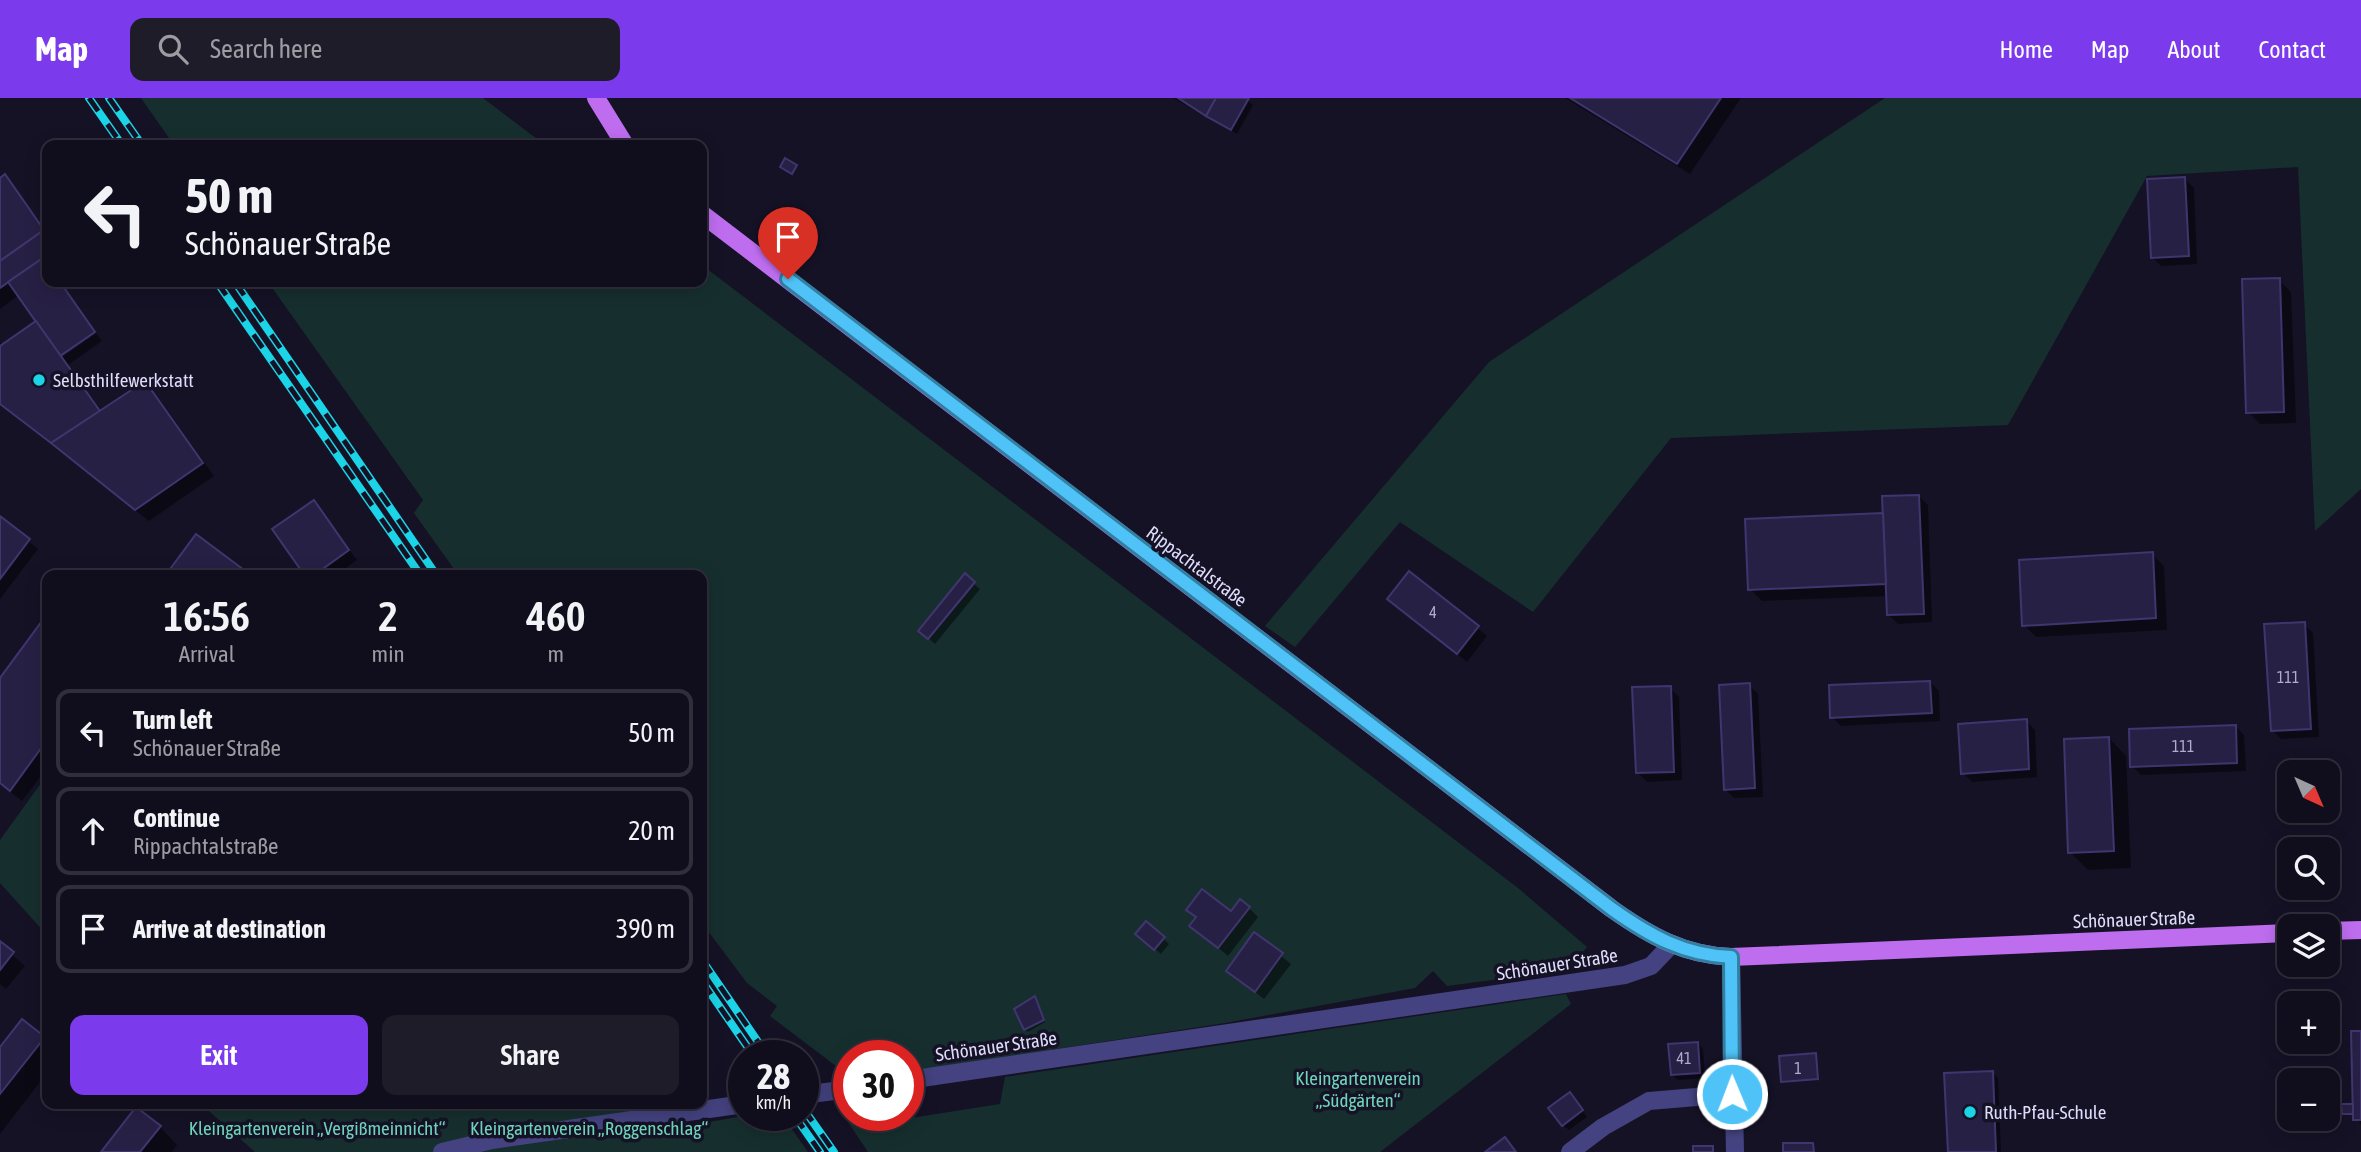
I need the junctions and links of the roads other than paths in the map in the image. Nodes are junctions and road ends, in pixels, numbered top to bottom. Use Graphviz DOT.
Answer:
graph roads {
  1 [pos="596,98"];
  2 [pos="622,140"];
  3 [pos="707,218"];
  4 [pos="2361,930"];
  5 [pos="2340,931"];
  6 [pos="2277,934"];
  7 [pos="1671,945"];
  8 [pos="1731,957"];
  9 [pos="924,1078"];
  10 [pos="1732,1094"];
  11 [pos="728,1106"];
  12 [pos="442,1152"];
  13 [pos="1570,1152"];
  14 [pos="1735,1152"];
  1 -- 2 [label="main road"];
  3 -- 7 [label="main road, Rippachtalstraße"];
  4 -- 5 [label="main road"];
  6 -- 8 [label="main road, Schönauer Straße"];
  7 -- 8 [label="main road, Schönauer Straße"];
  7 -- 9 [label="street, Schönauer Straße"];
  8 -- 10 [label="street"];
  10 -- 13 [label="street"];
  10 -- 14 [label="street"];
  11 -- 12 [label="street"];
}
